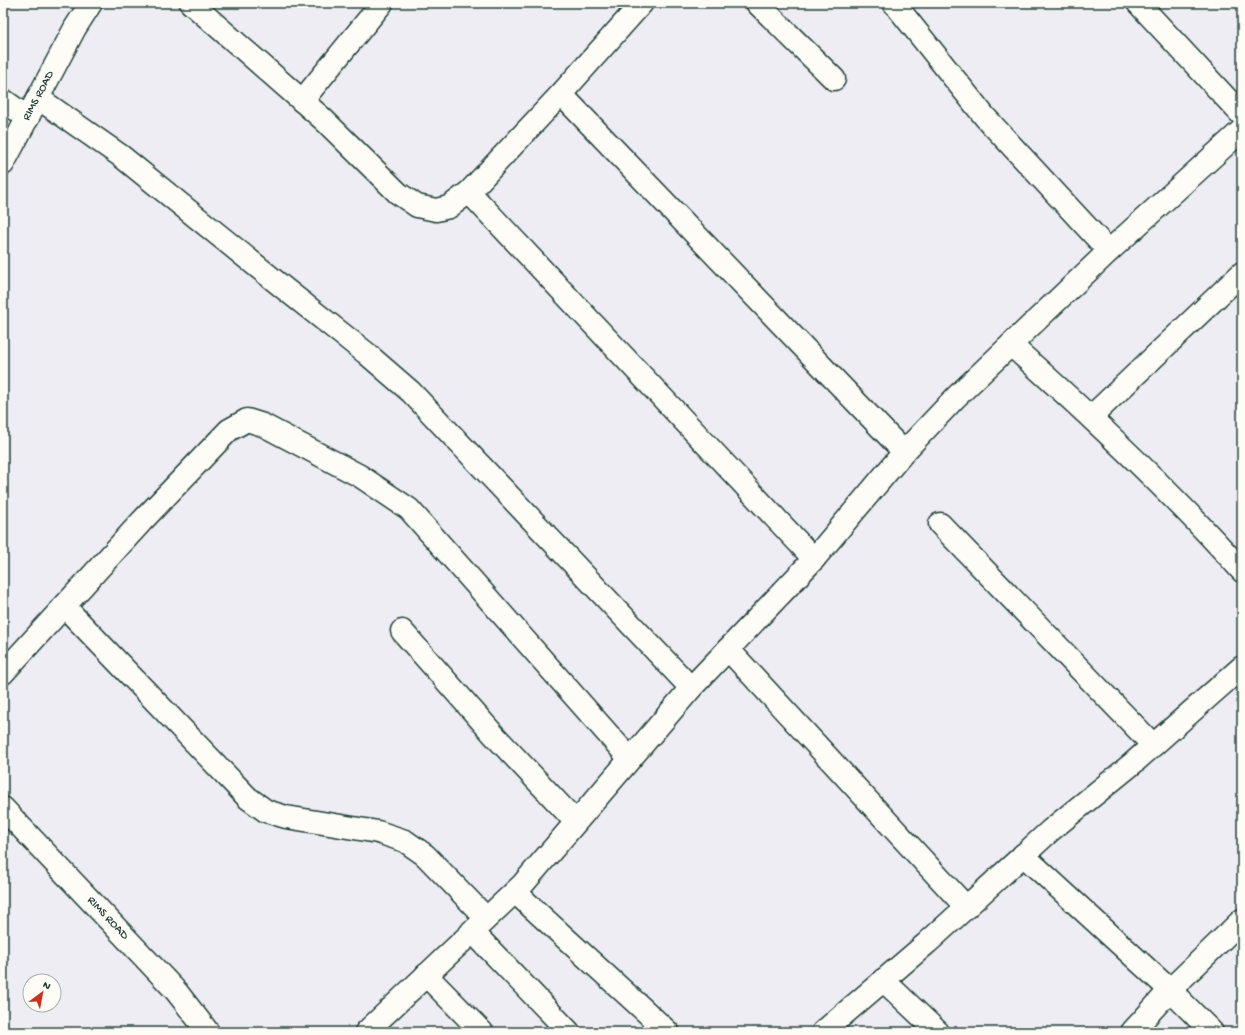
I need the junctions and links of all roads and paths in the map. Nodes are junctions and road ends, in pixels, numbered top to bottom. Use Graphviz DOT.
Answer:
graph roads {
  1 [pos="91,3"];
  2 [pos="191,3"];
  3 [pos="382,3"];
  4 [pos="642,3"];
  5 [pos="757,3"];
  6 [pos="894,3"];
  7 [pos="1138,3"];
  8 [pos="834,79"];
  9 [pos="561,94"];
  10 [pos="38,98"];
  11 [pos="3,100"];
  12 [pos="302,101"];
  13 [pos="1242,114"];
  14 [pos="28,118"];
  15 [pos="1242,130"];
  16 [pos="3,164"];
  17 [pos="469,192"];
  18 [pos="1110,251"];
  19 [pos="1242,273"];
  20 [pos="1011,345"];
  21 [pos="1092,417"];
  22 [pos="904,452"];
  23 [pos="940,524"];
  24 [pos="814,559"];
  25 [pos="1242,571"];
  26 [pos="64,606"];
  27 [pos="402,631"];
  28 [pos="728,649"];
  29 [pos="1242,667"];
  30 [pos="3,673"];
  31 [pos="691,688"];
  32 [pos="1152,746"];
  33 [pos="630,759"];
  34 [pos="3,808"];
  35 [pos="576,822"];
  36 [pos="1023,856"];
  37 [pos="515,892"];
  38 [pos="966,907"];
  39 [pos="1242,920"];
  40 [pos="479,925"];
  41 [pos="426,975"];
  42 [pos="883,980"];
  43 [pos="1170,990"];
  44 [pos="208,1032"];
  45 [pos="366,1032"];
  46 [pos="482,1032"];
  47 [pos="569,1032"];
  48 [pos="668,1032"];
  49 [pos="823,1032"];
  50 [pos="938,1032"];
  51 [pos="1132,1032"];
  52 [pos="1212,1032"];
  1 -- 10 [label="street, RIMS ROAD"];
  2 -- 12 [label="street"];
  3 -- 12 [label="street"];
  4 -- 9 [label="street"];
  5 -- 8 [label="street"];
  6 -- 18 [label="street"];
  7 -- 13 [label="street"];
  9 -- 17 [label="street"];
  9 -- 22 [label="street"];
  10 -- 14 [label="street, RIMS ROAD"];
  10 -- 31 [label="street"];
  11 -- 14 [label="street"];
  12 -- 17 [label="street"];
  14 -- 16 [label="street, RIMS ROAD"];
  15 -- 18 [label="street"];
  17 -- 24 [label="street"];
  18 -- 20 [label="street"];
  19 -- 21 [label="street"];
  20 -- 21 [label="street"];
  20 -- 22 [label="street"];
  21 -- 25 [label="street"];
  22 -- 24 [label="street"];
  23 -- 32 [label="street"];
  24 -- 28 [label="street"];
  26 -- 30 [label="street"];
  26 -- 33 [label="street"];
  26 -- 40 [label="street"];
  27 -- 35 [label="street"];
  28 -- 31 [label="street"];
  28 -- 38 [label="street"];
  29 -- 32 [label="street"];
  31 -- 33 [label="street"];
  32 -- 36 [label="street"];
  33 -- 35 [label="street"];
  34 -- 44 [label="street, RIMS ROAD"];
  35 -- 37 [label="street"];
  36 -- 38 [label="street"];
  36 -- 43 [label="street"];
  37 -- 40 [label="street"];
  37 -- 48 [label="street"];
  38 -- 42 [label="street"];
  39 -- 43 [label="street"];
  40 -- 41 [label="street"];
  40 -- 47 [label="street"];
  41 -- 45 [label="street"];
  41 -- 46 [label="street"];
  42 -- 49 [label="street"];
  42 -- 50 [label="street"];
  43 -- 51 [label="street"];
  43 -- 52 [label="street"];
}
